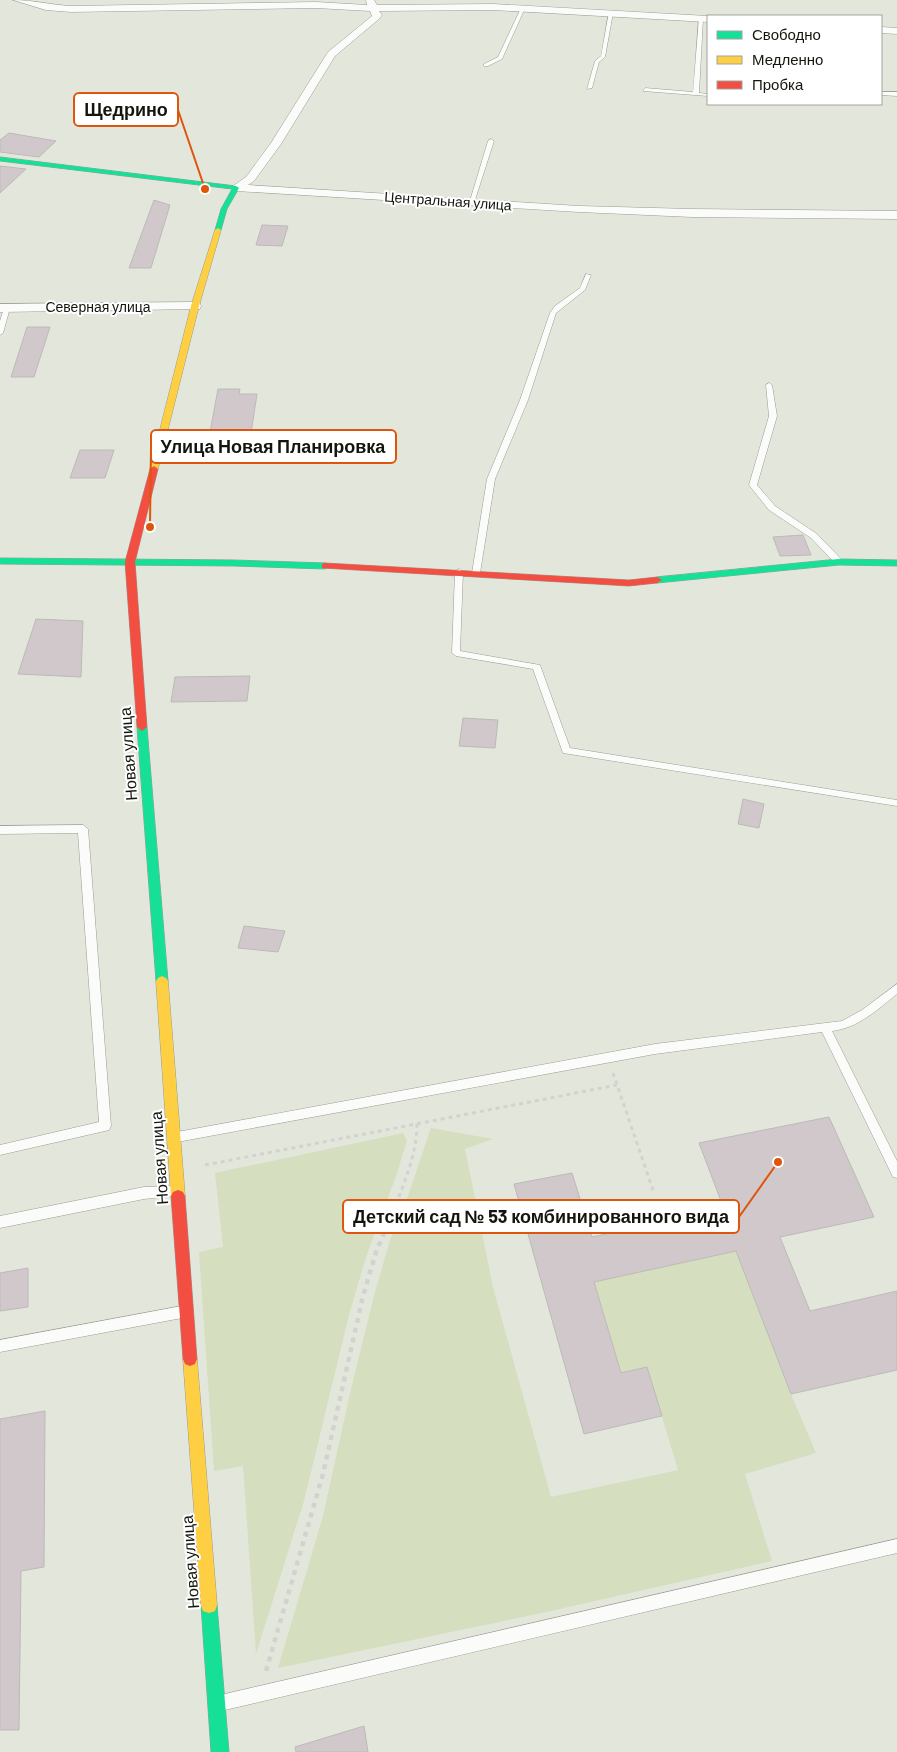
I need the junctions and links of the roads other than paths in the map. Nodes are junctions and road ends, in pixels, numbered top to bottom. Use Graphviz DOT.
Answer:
graph roads {
  1 [pos="18,0"];
  2 [pos="371,4"];
  3 [pos="523,8"];
  4 [pos="611,13"];
  5 [pos="705,19"];
  6 [pos="882,30"];
  7 [pos="897,31"];
  8 [pos="486,65"];
  9 [pos="589,88"];
  10 [pos="644,90"];
  11 [pos="696,93"];
  12 [pos="882,94"];
  13 [pos="897,94"];
  14 [pos="707,95"];
  15 [pos="490,141"];
  16 [pos="0,159"];
  17 [pos="236,188"];
  18 [pos="471,203"];
  19 [pos="897,216"];
  20 [pos="588,275"];
  21 [pos="195,306"];
  22 [pos="4,308"];
  23 [pos="0,333"];
  24 [pos="769,385"];
  25 [pos="0,561"];
  26 [pos="130,562"];
  27 [pos="839,562"];
  28 [pos="897,563"];
  29 [pos="459,572"];
  30 [pos="476,573"];
  31 [pos="897,803"];
  32 [pos="0,830"];
  33 [pos="897,988"];
  34 [pos="825,1028"];
  35 [pos="174,1138"];
  36 [pos="0,1150"];
  37 [pos="897,1173"];
  38 [pos="178,1191"];
  39 [pos="0,1222"];
  40 [pos="188,1311"];
  41 [pos="0,1346"];
  42 [pos="897,1546"];
  43 [pos="216,1704"];
  44 [pos="220,1752"];
  1 -- 2 [label="street"];
  2 -- 3 [label="street"];
  2 -- 17 [label="street"];
  3 -- 4 [label="street"];
  3 -- 8 [label="lane"];
  4 -- 5 [label="street"];
  4 -- 9 [label="lane"];
  5 -- 11 [label="lane"];
  6 -- 7 [label="street"];
  10 -- 11 [label="lane"];
  11 -- 14 [label="lane"];
  12 -- 13 [label="lane"];
  15 -- 18 [label="lane"];
  16 -- 17 [label="street, Центральная улица"];
  17 -- 18 [label="street, Центральная улица"];
  17 -- 21 [label="street, Новая улица"];
  18 -- 19 [label="street, Центральная улица"];
  20 -- 30 [label="lane"];
  21 -- 22 [label="street, Северная улица"];
  21 -- 26 [label="street, Новая улица"];
  22 -- 23 [label="lane"];
  24 -- 27 [label="lane"];
  25 -- 26 [label="street"];
  26 -- 29 [label="street"];
  26 -- 35 [label="street, Новая улица"];
  27 -- 28 [label="street"];
  27 -- 30 [label="street"];
  29 -- 30 [label="street"];
  29 -- 31 [label="lane"];
  32 -- 36 [label="lane"];
  33 -- 34 [label="lane"];
  34 -- 35 [label="lane"];
  34 -- 37 [label="lane"];
  35 -- 38 [label="street, Новая улица"];
  38 -- 39 [label="lane"];
  38 -- 40 [label="street, Новая улица"];
  40 -- 41 [label="lane"];
  40 -- 43 [label="street, Новая улица"];
  42 -- 43 [label="lane"];
  43 -- 44 [label="street, Новая улица"];
}
